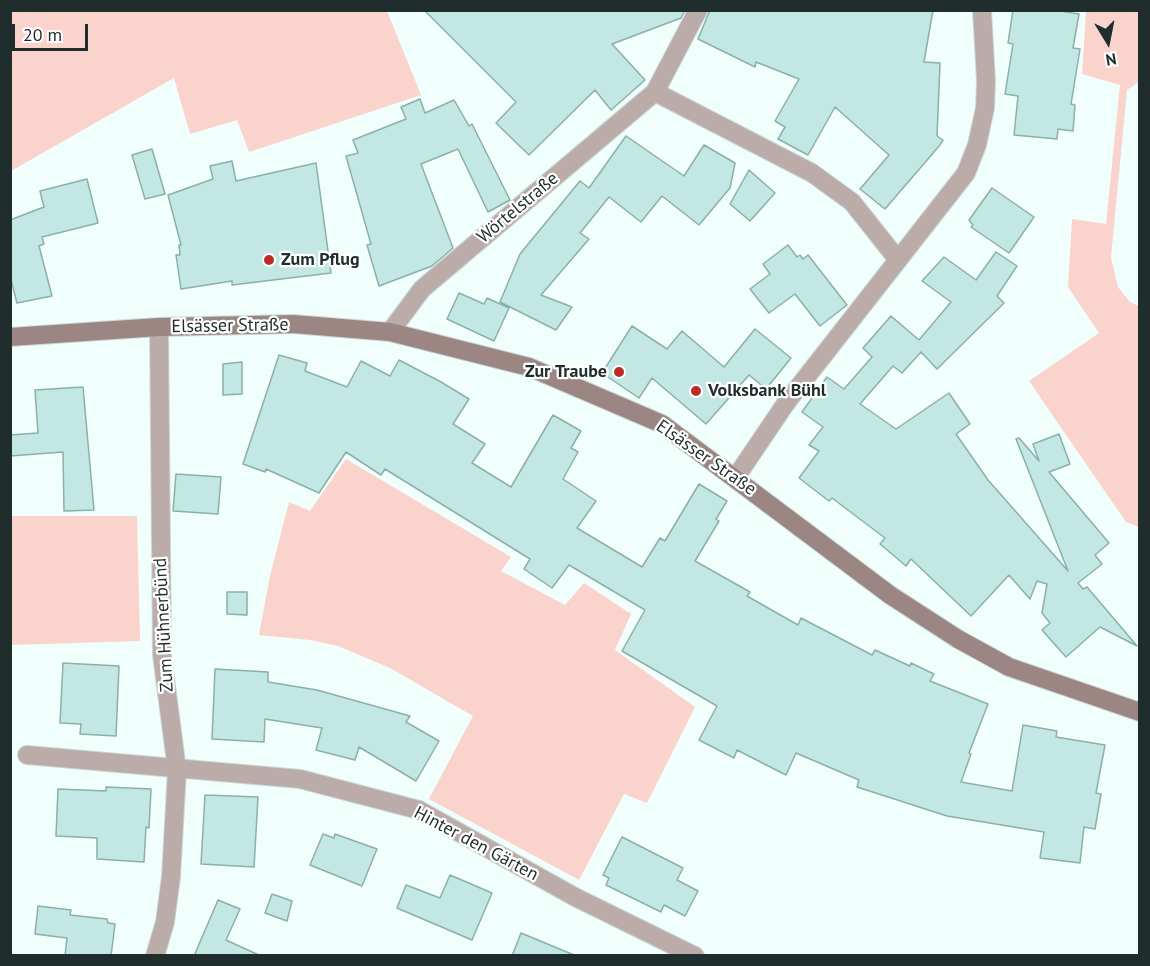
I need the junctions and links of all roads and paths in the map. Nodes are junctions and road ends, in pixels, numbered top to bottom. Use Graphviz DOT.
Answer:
graph roads {
  1 [pos="698,10"];
  2 [pos="982,10"];
  3 [pos="655,92"];
  4 [pos="898,260"];
  5 [pos="159,327"];
  6 [pos="390,332"];
  7 [pos="10,337"];
  8 [pos="736,477"];
  9 [pos="1140,712"];
  10 [pos="27,755"];
  11 [pos="177,770"];
  12 [pos="155,956"];
  13 [pos="695,956"];
  1 -- 3 [label="street, Wörtelstraße"];
  2 -- 4 [label="street"];
  3 -- 4 [label="street"];
  3 -- 6 [label="street, Wörtelstraße"];
  4 -- 8 [label="street"];
  5 -- 6 [label="street, Elsässer Straße"];
  5 -- 7 [label="street, Elsässer Straße"];
  5 -- 11 [label="street, Zum Hühnerbünd"];
  6 -- 8 [label="street, Elsässer Straße"];
  8 -- 9 [label="street, Elsässer Straße"];
  10 -- 11 [label="street, Hinter den Gärten"];
  11 -- 12 [label="street, Zum Hühnerbünd"];
  11 -- 13 [label="street, Hinter den Gärten"];
}
